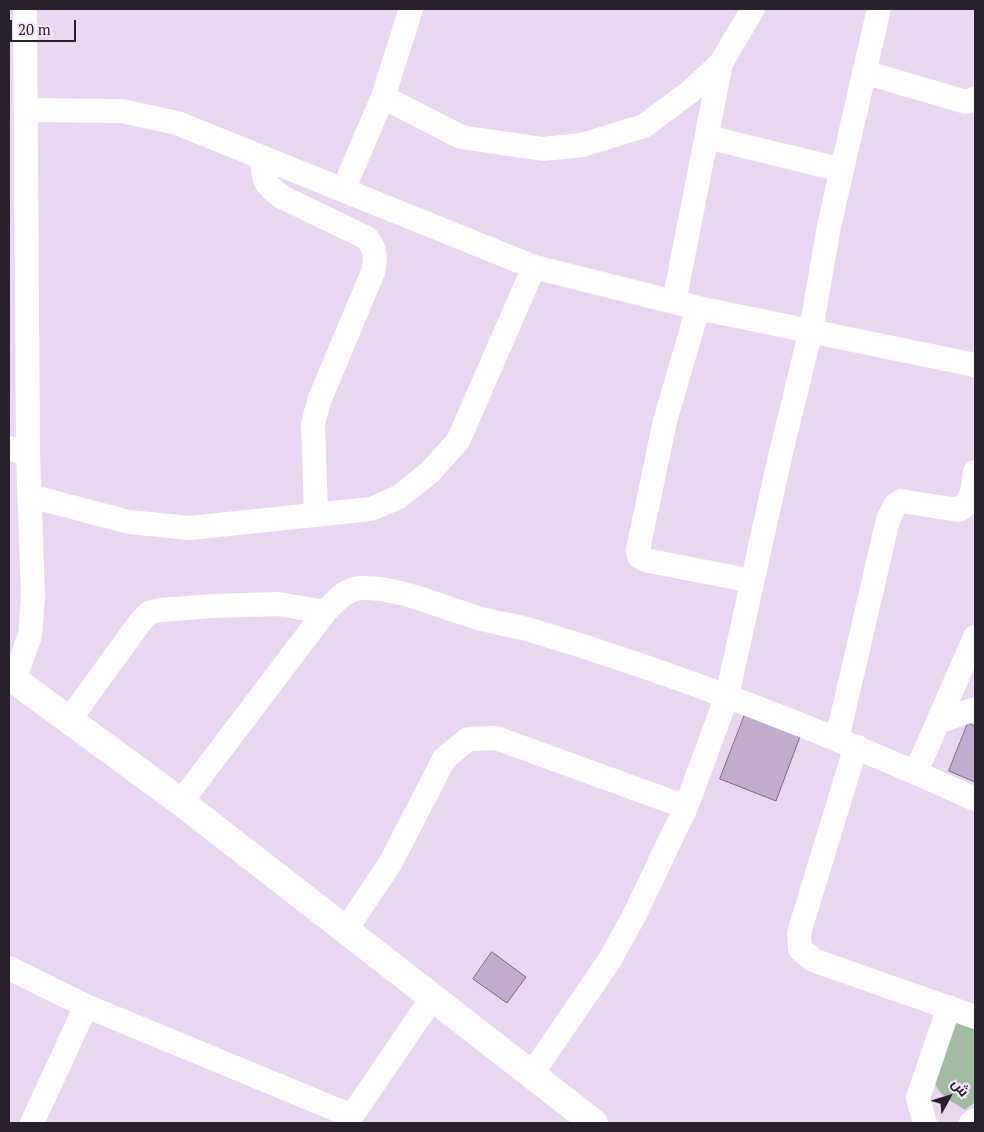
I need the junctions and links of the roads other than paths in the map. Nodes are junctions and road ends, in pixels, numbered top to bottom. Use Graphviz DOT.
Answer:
graph roads {
  1 [pos="25,9"];
  2 [pos="411,9"];
  3 [pos="753,9"];
  4 [pos="879,9"];
  5 [pos="721,63"];
  6 [pos="864,72"];
  7 [pos="383,97"];
  8 [pos="975,99"];
  9 [pos="26,110"];
  10 [pos="707,137"];
  11 [pos="18,144"];
  12 [pos="262,158"];
  13 [pos="842,170"];
  14 [pos="343,190"];
  15 [pos="534,267"];
  16 [pos="674,302"];
  17 [pos="698,308"];
  18 [pos="811,330"];
  19 [pos="975,365"];
  20 [pos="18,451"];
  21 [pos="975,472"];
  22 [pos="30,496"];
  23 [pos="316,515"];
  24 [pos="752,581"];
  25 [pos="325,612"];
  26 [pos="975,637"];
  27 [pos="11,678"];
  28 [pos="727,696"];
  29 [pos="975,709"];
  30 [pos="69,720"];
  31 [pos="938,722"];
  32 [pos="847,742"];
  33 [pos="916,772"];
  34 [pos="975,799"];
  35 [pos="181,802"];
  36 [pos="686,807"];
  37 [pos="345,931"];
  38 [pos="9,968"];
  39 [pos="432,998"];
  40 [pos="86,1006"];
  41 [pos="949,1007"];
  42 [pos="975,1017"];
  43 [pos="531,1075"];
  44 [pos="350,1120"];
  45 [pos="975,1120"];
  46 [pos="32,1123"];
  47 [pos="594,1123"];
  48 [pos="925,1123"];
  49 [pos="971,1123"];
  1 -- 9 [label="street"];
  2 -- 7 [label="street"];
  3 -- 5 [label="street"];
  4 -- 6 [label="street"];
  5 -- 7 [label="street"];
  5 -- 10 [label="street"];
  6 -- 8 [label="street"];
  6 -- 13 [label="street"];
  7 -- 14 [label="street"];
  9 -- 11 [label="street"];
  9 -- 12 [label="street"];
  10 -- 13 [label="street"];
  10 -- 16 [label="street"];
  11 -- 20 [label="street"];
  12 -- 14 [label="street"];
  12 -- 23 [label="street"];
  13 -- 18 [label="street"];
  14 -- 15 [label="street"];
  15 -- 16 [label="street"];
  15 -- 23 [label="street"];
  16 -- 17 [label="street"];
  17 -- 18 [label="street"];
  17 -- 24 [label="street"];
  18 -- 19 [label="street"];
  18 -- 24 [label="street"];
  20 -- 22 [label="street"];
  21 -- 32 [label="street"];
  22 -- 23 [label="street"];
  22 -- 27 [label="street"];
  24 -- 28 [label="street"];
  25 -- 28 [label="street"];
  25 -- 30 [label="street"];
  25 -- 35 [label="street"];
  26 -- 31 [label="street"];
  27 -- 30 [label="main road"];
  28 -- 32 [label="street"];
  28 -- 36 [label="street"];
  29 -- 31 [label="street"];
  30 -- 35 [label="main road"];
  31 -- 33 [label="street"];
  32 -- 33 [label="street"];
  32 -- 41 [label="street"];
  33 -- 34 [label="street"];
  35 -- 37 [label="main road"];
  36 -- 37 [label="street"];
  36 -- 43 [label="street"];
  37 -- 39 [label="main road"];
  38 -- 40 [label="street"];
  39 -- 43 [label="main road"];
  39 -- 44 [label="street"];
  40 -- 44 [label="street"];
  40 -- 46 [label="street"];
  41 -- 42 [label="street"];
  41 -- 48 [label="street"];
  43 -- 47 [label="main road"];
  45 -- 49 [label="street"];
}
